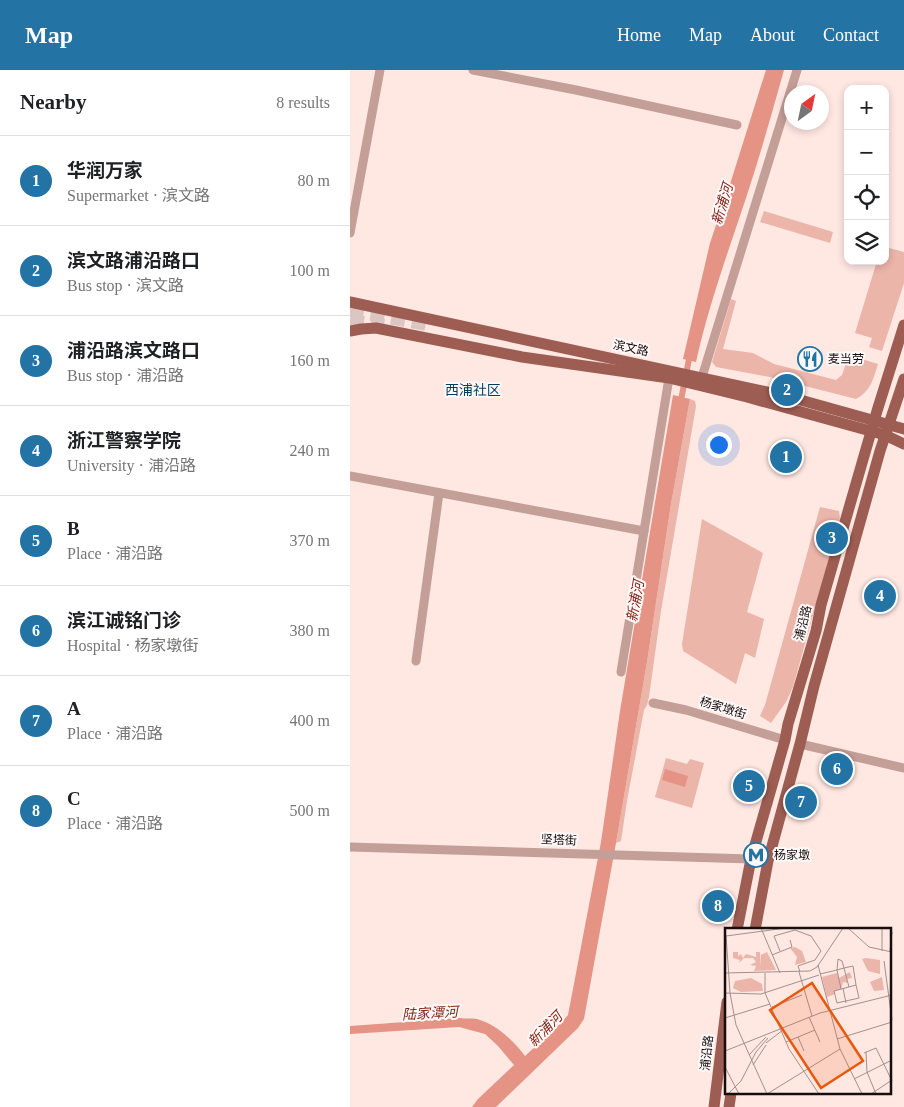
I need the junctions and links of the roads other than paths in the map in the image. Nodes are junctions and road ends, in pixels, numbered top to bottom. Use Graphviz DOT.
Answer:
graph roads {
  1 [pos="380,70"];
  2 [pos="472,70"];
  3 [pos="797,70"];
  4 [pos="737,125"];
  5 [pos="350,233"];
  6 [pos="350,302"];
  7 [pos="904,325"];
  8 [pos="350,331"];
  9 [pos="670,374"];
  10 [pos="904,379"];
  11 [pos="705,380"];
  12 [pos="872,426"];
  13 [pos="904,429"];
  14 [pos="887,430"];
  15 [pos="904,444"];
  16 [pos="350,476"];
  17 [pos="439,493"];
  18 [pos="644,531"];
  19 [pos="416,661"];
  20 [pos="621,672"];
  21 [pos="653,703"];
  22 [pos="785,740"];
  23 [pos="800,744"];
  24 [pos="904,768"];
  25 [pos="350,847"];
  26 [pos="751,859"];
  27 [pos="768,861"];
  28 [pos="737,928"];
  29 [pos="755,928"];
  30 [pos="725,1011"];
  31 [pos="731,1094"];
  32 [pos="714,1107"];
  33 [pos="729,1107"];
  1 -- 5 [label="street"];
  2 -- 4 [label="street"];
  3 -- 11 [label="street"];
  6 -- 9 [label="main road, 滨文路"];
  7 -- 12 [label="main road, 浦沿路"];
  8 -- 9 [label="main road, 滨文路"];
  9 -- 11 [label="main road, 滨文路"];
  9 -- 18 [label="street"];
  10 -- 14 [label="main road"];
  11 -- 12 [label="main road, 滨文路"];
  12 -- 14 [label="main road, 滨文路"];
  12 -- 22 [label="main road, 浦沿路"];
  13 -- 14 [label="main road, 滨文路"];
  14 -- 15 [label="main road, 滨文路"];
  14 -- 23 [label="main road"];
  16 -- 17 [label="street"];
  17 -- 18 [label="street"];
  17 -- 19 [label="street"];
  18 -- 20 [label="street"];
  21 -- 22 [label="street, 杨家墩街"];
  22 -- 26 [label="main road, 浦沿路"];
  23 -- 24 [label="street"];
  23 -- 27 [label="main road"];
  25 -- 26 [label="street, 坚塔街"];
  26 -- 27 [label="street, 坚塔街"];
  26 -- 28 [label="main road, 浦沿路"];
  27 -- 29 [label="main road"];
  30 -- 32 [label="main road, 浦沿路"];
  31 -- 33 [label="main road"];
}
